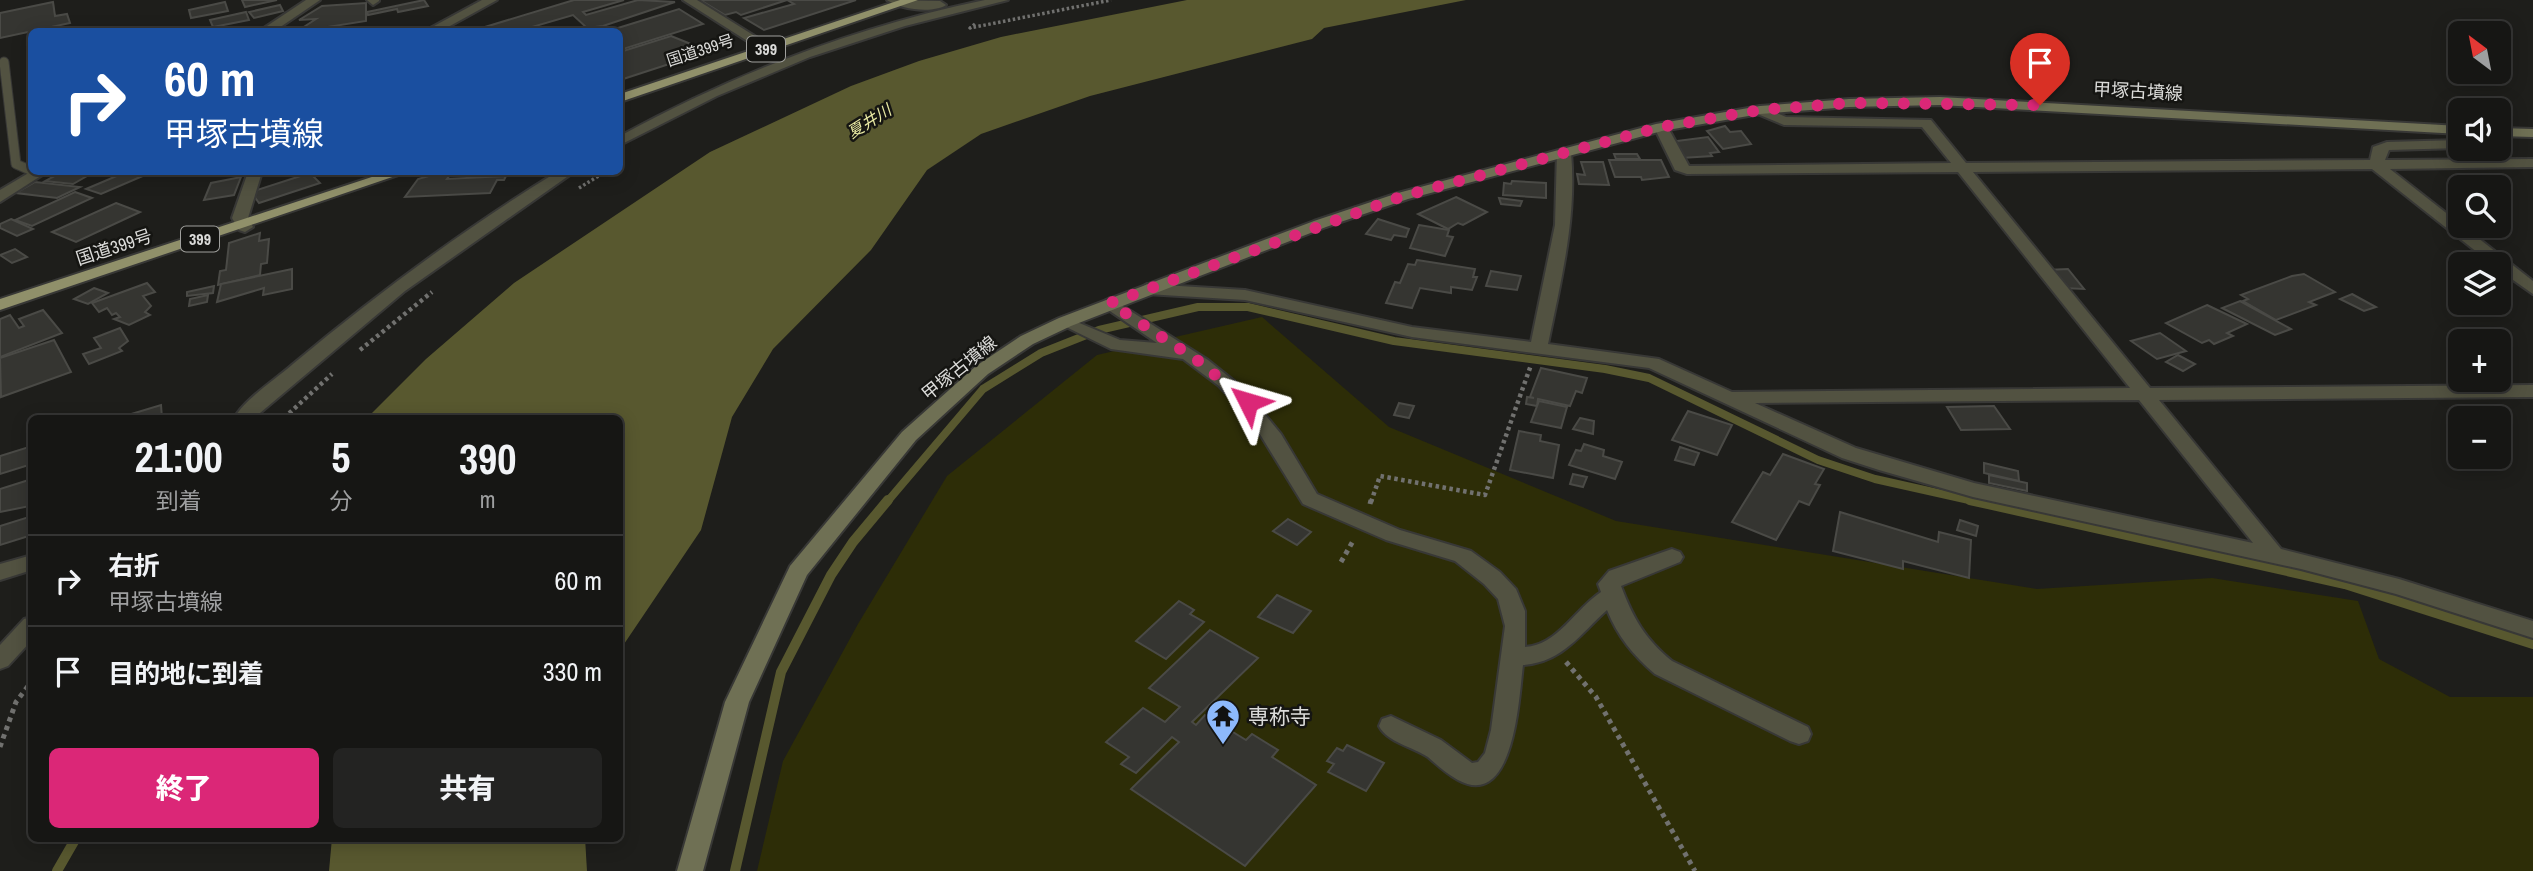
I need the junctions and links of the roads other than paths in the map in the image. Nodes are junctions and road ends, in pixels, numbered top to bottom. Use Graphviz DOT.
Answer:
graph roads {
  1 [pos="314,0"];
  2 [pos="491,0"];
  3 [pos="690,0"];
  4 [pos="1002,0"];
  5 [pos="902,1"];
  6 [pos="983,10"];
  7 [pos="270,28"];
  8 [pos="437,28"];
  9 [pos="768,48"];
  10 [pos="4,62"];
  11 [pos="623,97"];
  12 [pos="1760,110"];
  13 [pos="1661,127"];
  14 [pos="2448,129"];
  15 [pos="2533,132"];
  16 [pos="2511,133"];
  17 [pos="623,139"];
  18 [pos="2448,144"];
  19 [pos="1564,152"];
  20 [pos="2533,163"];
  21 [pos="2375,164"];
  22 [pos="1963,167"];
  23 [pos="28,169"];
  24 [pos="31,175"];
  25 [pos="254,175"];
  26 [pos="391,175"];
  27 [pos="562,175"];
  28 [pos="0,197"];
  29 [pos="244,225"];
  30 [pos="1147,289"];
  31 [pos="2533,289"];
  32 [pos="0,305"];
  33 [pos="1116,307"];
  34 [pos="1073,326"];
  35 [pos="1172,345"];
  36 [pos="1536,354"];
  37 [pos="2533,391"];
  38 [pos="2145,395"];
  39 [pos="1730,397"];
  40 [pos="246,415"];
  41 [pos="2274,555"];
  42 [pos="1672,557"];
  43 [pos="28,563"];
  44 [pos="0,572"];
  45 [pos="1613,595"];
  46 [pos="28,629"];
  47 [pos="2533,630"];
  48 [pos="1512,657"];
  49 [pos="0,660"];
  50 [pos="1391,726"];
  51 [pos="1799,734"];
  52 [pos="690,871"];
  1 -- 7 [label="street"];
  2 -- 8 [label="street"];
  3 -- 9 [label="street"];
  4 -- 6 [label="street"];
  5 -- 6 [label="street"];
  5 -- 9 [label="highway, 国道399号 / 399"];
  6 -- 17 [label="street"];
  9 -- 11 [label="highway, 国道399号 / 399"];
  10 -- 23 [label="lane"];
  12 -- 13 [label="main road, 甲塚古墳線"];
  12 -- 14 [label="main road, 甲塚古墳線"];
  12 -- 22 [label="street"];
  13 -- 19 [label="main road, 甲塚古墳線"];
  13 -- 22 [label="street"];
  15 -- 16 [label="main road"];
  18 -- 21 [label="street"];
  19 -- 30 [label="main road, 甲塚古墳線"];
  19 -- 36 [label="street"];
  20 -- 21 [label="street"];
  21 -- 22 [label="street"];
  21 -- 31 [label="street"];
  22 -- 38 [label="street"];
  24 -- 28 [label="street"];
  25 -- 29 [label="street"];
  26 -- 29 [label="highway, 国道399号 / 399"];
  27 -- 40 [label="street"];
  29 -- 32 [label="highway, 国道399号 / 399"];
  30 -- 33 [label="main road, 甲塚古墳線"];
  30 -- 36 [label="street"];
  33 -- 34 [label="main road, 甲塚古墳線"];
  33 -- 35 [label="street"];
  34 -- 35 [label="street"];
  34 -- 52 [label="main road, 甲塚古墳線"];
  35 -- 48 [label="street"];
  36 -- 39 [label="street"];
  37 -- 38 [label="street"];
  38 -- 39 [label="street"];
  38 -- 41 [label="street"];
  39 -- 41 [label="street"];
  41 -- 47 [label="street"];
  42 -- 45 [label="street"];
  43 -- 44 [label="street"];
  45 -- 48 [label="street"];
  45 -- 51 [label="street"];
  46 -- 49 [label="street"];
  48 -- 50 [label="street"];
}
